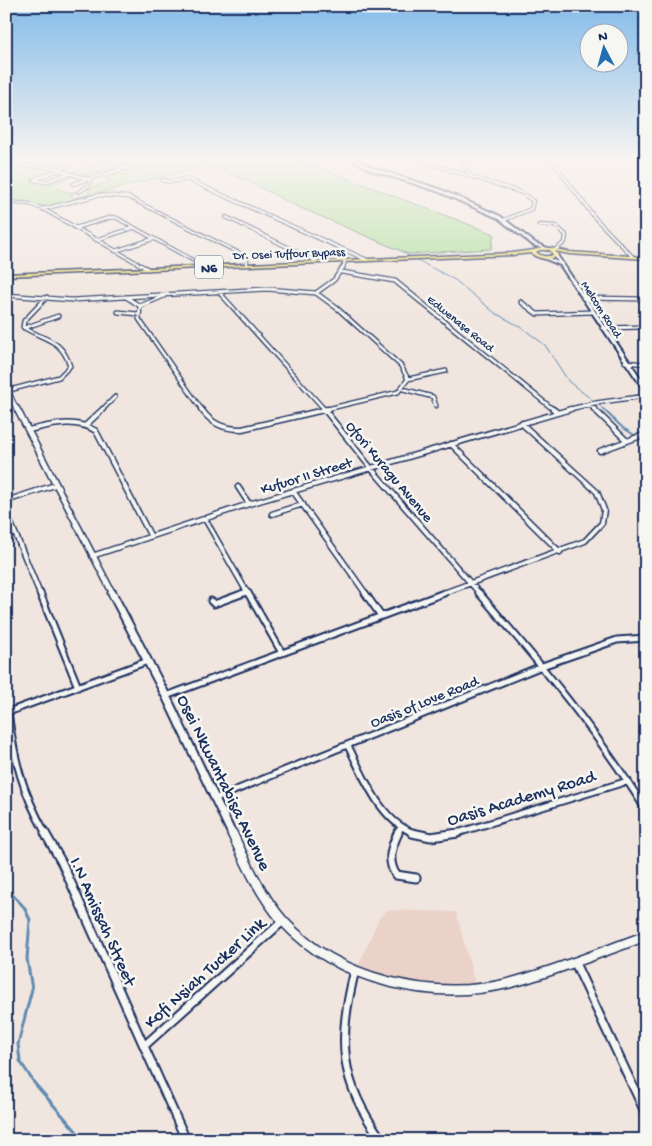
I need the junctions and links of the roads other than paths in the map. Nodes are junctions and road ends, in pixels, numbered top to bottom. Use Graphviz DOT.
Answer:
graph roads {
  1 [pos="47,211"];
  2 [pos="155,211"];
  3 [pos="259,211"];
  4 [pos="486,211"];
  5 [pos="525,211"];
  6 [pos="590,211"];
  7 [pos="226,217"];
  8 [pos="504,220"];
  9 [pos="539,225"];
  10 [pos="75,228"];
  11 [pos="133,228"];
  12 [pos="154,239"];
  13 [pos="96,240"];
  14 [pos="534,244"];
  15 [pos="115,250"];
  16 [pos="535,250"];
  17 [pos="553,252"];
  18 [pos="512,254"];
  19 [pos="542,257"];
  20 [pos="633,257"];
  21 [pos="646,258"];
  22 [pos="367,260"];
  23 [pos="344,261"];
  24 [pos="318,262"];
  25 [pos="560,264"];
  26 [pos="247,265"];
  27 [pos="205,267"];
  28 [pos="148,269"];
  29 [pos="342,272"];
  30 [pos="6,275"];
  31 [pos="220,292"];
  32 [pos="316,293"];
  33 [pos="6,294"];
  34 [pos="167,294"];
  35 [pos="47,297"];
  36 [pos="126,297"];
  37 [pos="583,298"];
  38 [pos="646,299"];
  39 [pos="520,302"];
  40 [pos="140,306"];
  41 [pos="118,312"];
  42 [pos="592,312"];
  43 [pos="138,314"];
  44 [pos="58,316"];
  45 [pos="644,327"];
  46 [pos="24,328"];
  47 [pos="602,328"];
  48 [pos="646,333"];
  49 [pos="625,362"];
  50 [pos="646,364"];
  51 [pos="446,371"];
  52 [pos="408,379"];
  53 [pos="403,389"];
  54 [pos="7,390"];
  55 [pos="646,390"];
  56 [pos="646,396"];
  57 [pos="115,397"];
  58 [pos="589,404"];
  59 [pos="436,406"];
  60 [pos="325,410"];
  61 [pos="556,412"];
  62 [pos="521,423"];
  63 [pos="86,425"];
  64 [pos="29,430"];
  65 [pos="644,434"];
  66 [pos="627,441"];
  67 [pos="451,444"];
  68 [pos="600,451"];
  69 [pos="370,467"];
  70 [pos="54,485"];
  71 [pos="238,487"];
  72 [pos="293,491"];
  73 [pos="6,501"];
  74 [pos="249,504"];
  75 [pos="303,504"];
  76 [pos="6,511"];
  77 [pos="272,514"];
  78 [pos="205,519"];
  79 [pos="150,535"];
  80 [pos="560,552"];
  81 [pos="92,556"];
  82 [pos="471,585"];
  83 [pos="247,592"];
  84 [pos="211,601"];
  85 [pos="381,616"];
  86 [pos="646,638"];
  87 [pos="282,653"];
  88 [pos="148,660"];
  89 [pos="542,666"];
  90 [pos="78,687"];
  91 [pos="166,696"];
  92 [pos="7,713"];
  93 [pos="348,746"];
  94 [pos="628,781"];
  95 [pos="214,799"];
  96 [pos="646,810"];
  97 [pos="400,827"];
  98 [pos="416,878"];
  99 [pos="283,921"];
  100 [pos="646,936"];
  101 [pos="574,962"];
  102 [pos="355,970"];
  103 [pos="144,1046"];
  104 [pos="646,1114"];
  105 [pos="186,1140"];
  106 [pos="382,1140"];
  1 -- 10 [label="street"];
  2 -- 26 [label="street"];
  3 -- 22 [label="street"];
  4 -- 8 [label="main road"];
  5 -- 8 [label="street"];
  6 -- 20 [label="street"];
  7 -- 24 [label="street"];
  8 -- 14 [label="main road"];
  9 -- 17 [label="street"];
  10 -- 11 [label="street"];
  10 -- 13 [label="street"];
  11 -- 12 [label="street"];
  11 -- 13 [label="street"];
  12 -- 15 [label="street"];
  12 -- 27 [label="street"];
  13 -- 15 [label="street"];
  14 -- 16 [label="main road"];
  14 -- 17 [label="main road"];
  15 -- 28 [label="street"];
  16 -- 17 [label="highway, N6"];
  16 -- 18 [label="highway, Dr. Osei Tuffour Bypass / N6"];
  16 -- 19 [label="highway"];
  17 -- 19 [label="highway, N6"];
  17 -- 20 [label="highway, N6"];
  17 -- 25 [label="main road, Melcom Road"];
  18 -- 19 [label="highway, Dr. Osei Tuffour Bypass / N6"];
  18 -- 22 [label="highway, Dr. Osei Tuffour Bypass / N6"];
  19 -- 25 [label="main road"];
  20 -- 21 [label="highway, N6"];
  22 -- 23 [label="highway, Dr. Osei Tuffour Bypass / N6"];
  23 -- 24 [label="highway, Dr. Osei Tuffour Bypass / N6"];
  23 -- 29 [label="street"];
  24 -- 26 [label="highway, Dr. Osei Tuffour Bypass / N6"];
  25 -- 37 [label="main road, Melcom Road"];
  26 -- 27 [label="highway, Dr. Osei Tuffour Bypass / N6"];
  27 -- 28 [label="highway, Dr. Osei Tuffour Bypass / N6"];
  28 -- 30 [label="highway, Dr. Osei Tuffour Bypass / N6"];
  29 -- 32 [label="street"];
  29 -- 61 [label="street, Edwenase Road"];
  31 -- 32 [label="street"];
  31 -- 34 [label="street"];
  31 -- 60 [label="street, Ofori Kuragu Avenue"];
  32 -- 52 [label="street"];
  33 -- 35 [label="street"];
  34 -- 36 [label="street"];
  34 -- 40 [label="street"];
  35 -- 36 [label="street"];
  35 -- 46 [label="street"];
  36 -- 40 [label="street"];
  37 -- 38 [label="street"];
  37 -- 42 [label="main road, Melcom Road"];
  39 -- 42 [label="street"];
  40 -- 43 [label="street"];
  41 -- 43 [label="street"];
  42 -- 47 [label="main road, Melcom Road"];
  43 -- 60 [label="street"];
  44 -- 46 [label="street"];
  45 -- 47 [label="street"];
  45 -- 48 [label="street"];
  46 -- 54 [label="street"];
  47 -- 49 [label="main road, Melcom Road"];
  49 -- 50 [label="street"];
  49 -- 55 [label="main road, Melcom Road"];
  51 -- 52 [label="street"];
  52 -- 53 [label="street"];
  53 -- 59 [label="street"];
  53 -- 60 [label="street"];
  54 -- 64 [label="street, Osei Nkwantabisa Avenue"];
  56 -- 58 [label="street, Kufuor II Street"];
  57 -- 63 [label="street"];
  58 -- 61 [label="street, Kufuor II Street"];
  58 -- 66 [label="street"];
  60 -- 69 [label="street, Ofori Kuragu Avenue"];
  61 -- 62 [label="street, Kufuor II Street"];
  62 -- 67 [label="street, Kufuor II Street"];
  62 -- 80 [label="street"];
  63 -- 64 [label="street"];
  63 -- 79 [label="street"];
  64 -- 70 [label="street, Osei Nkwantabisa Avenue"];
  65 -- 66 [label="street"];
  66 -- 68 [label="street"];
  67 -- 69 [label="street, Kufuor II Street"];
  67 -- 80 [label="street"];
  69 -- 72 [label="street, Kufuor II Street"];
  69 -- 82 [label="street, Ofori Kuragu Avenue"];
  70 -- 73 [label="street"];
  70 -- 81 [label="street, Osei Nkwantabisa Avenue"];
  71 -- 74 [label="street"];
  72 -- 74 [label="street, Kufuor II Street"];
  72 -- 75 [label="street"];
  74 -- 78 [label="street, Kufuor II Street"];
  75 -- 77 [label="street"];
  75 -- 85 [label="street"];
  76 -- 90 [label="street"];
  78 -- 79 [label="street, Kufuor II Street"];
  78 -- 83 [label="street"];
  79 -- 81 [label="street, Kufuor II Street"];
  80 -- 82 [label="street"];
  81 -- 88 [label="street, Osei Nkwantabisa Avenue"];
  82 -- 85 [label="street"];
  82 -- 89 [label="street, Ofori Kuragu Avenue"];
  83 -- 84 [label="street"];
  83 -- 87 [label="street"];
  85 -- 87 [label="street"];
  86 -- 89 [label="street, Oasis of Love Road"];
  87 -- 91 [label="street"];
  88 -- 90 [label="street"];
  88 -- 91 [label="street, Osei Nkwantabisa Avenue"];
  89 -- 93 [label="street, Oasis of Love Road"];
  89 -- 94 [label="street, Ofori Kuragu Avenue"];
  90 -- 92 [label="street"];
  91 -- 95 [label="street, Osei Nkwantabisa Avenue"];
  92 -- 103 [label="street, I.N Amissah Street"];
  93 -- 95 [label="street, Oasis of Love Road"];
  93 -- 97 [label="street, Oasis Academy Road"];
  94 -- 96 [label="street, Ofori Kuragu Avenue"];
  94 -- 97 [label="street, Oasis Academy Road"];
  95 -- 99 [label="street, Osei Nkwantabisa Avenue"];
  97 -- 98 [label="street"];
  99 -- 102 [label="street, Osei Nkwantabisa Avenue"];
  99 -- 103 [label="street, Kofi Nsiah Tucker Link"];
  100 -- 101 [label="street, Osei Nkwantabisa Avenue"];
  101 -- 102 [label="street, Osei Nkwantabisa Avenue"];
  101 -- 104 [label="street"];
  102 -- 106 [label="street"];
  103 -- 105 [label="street, I.N Amissah Street"];
}
